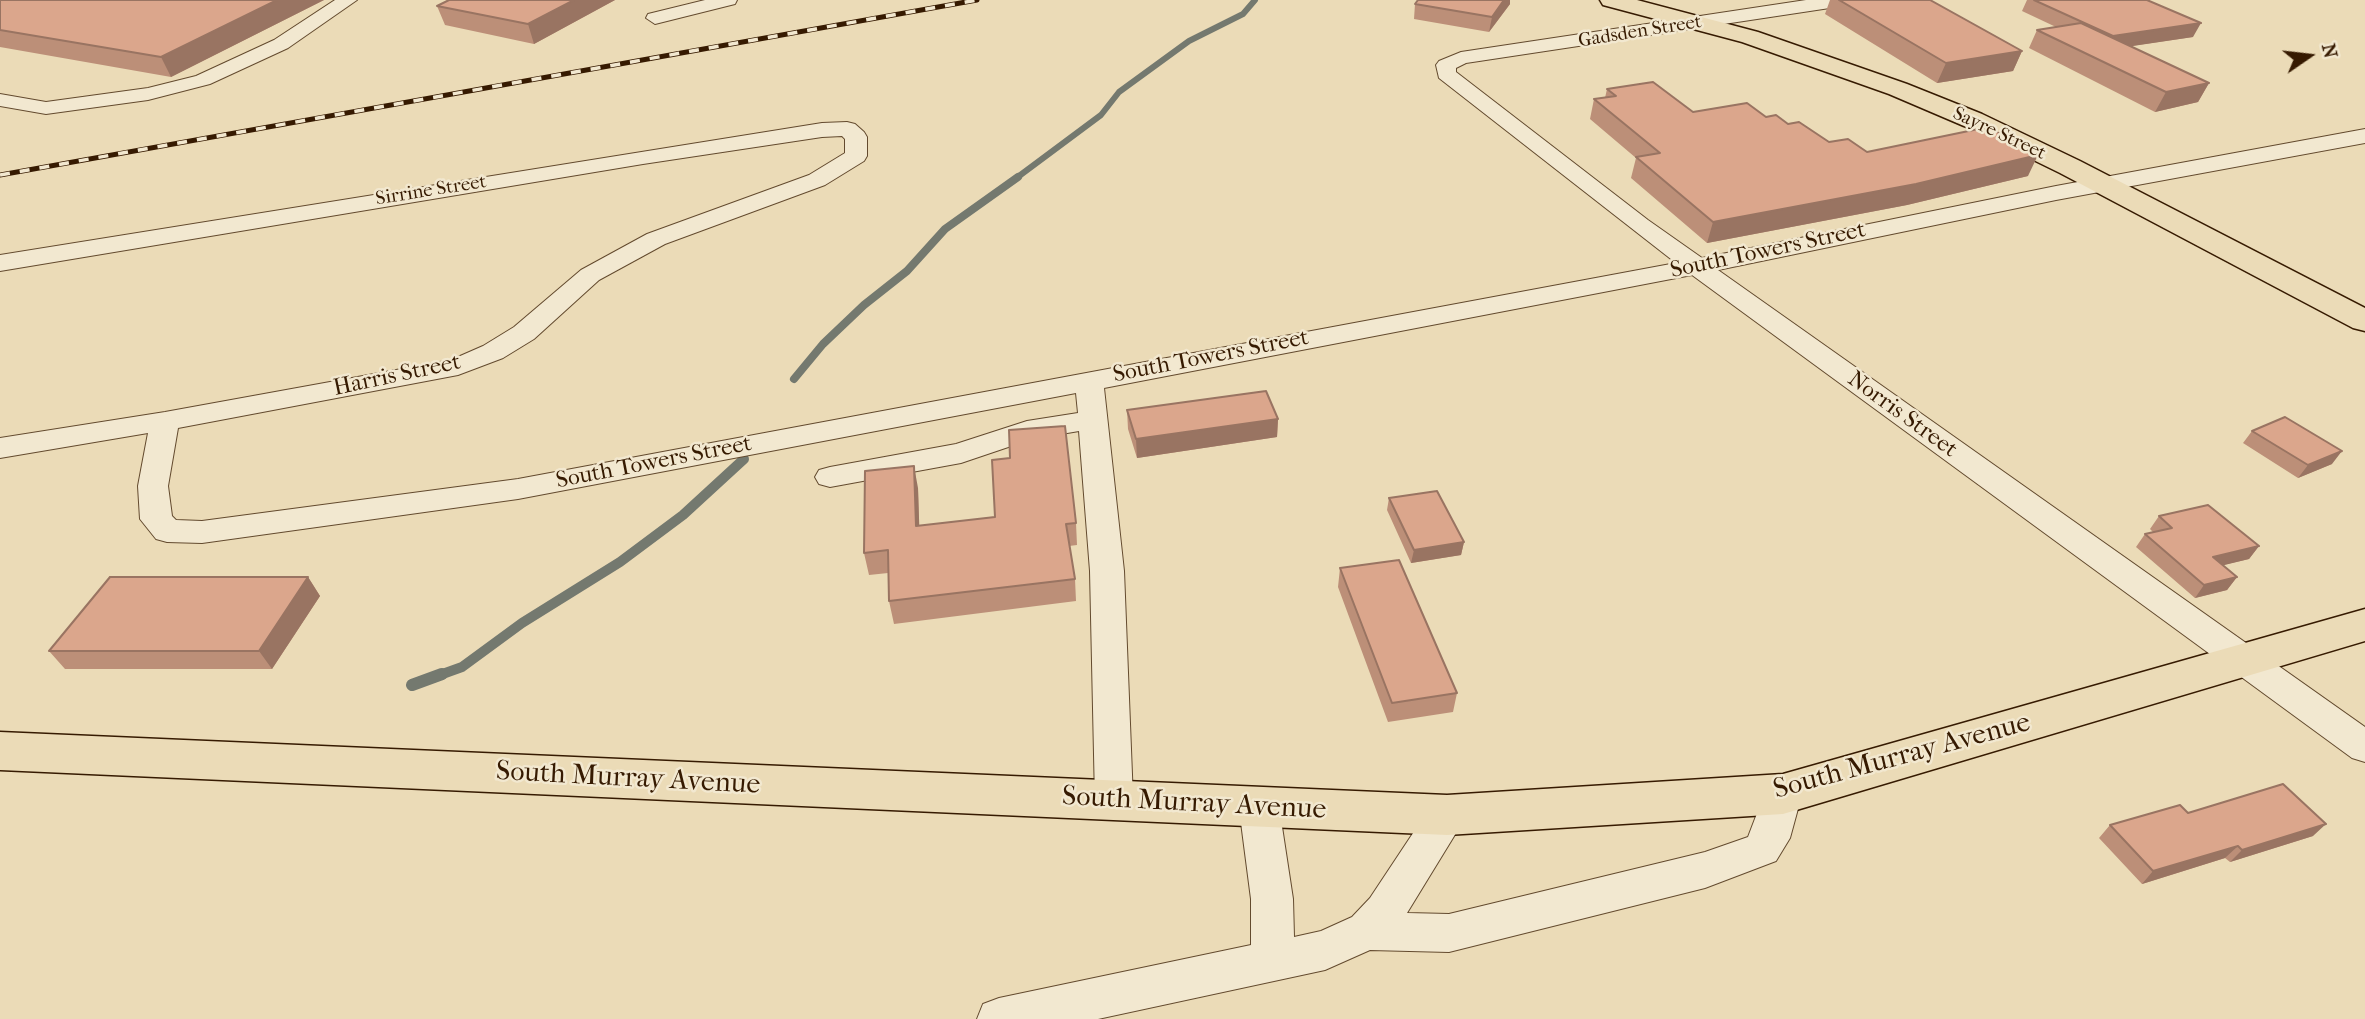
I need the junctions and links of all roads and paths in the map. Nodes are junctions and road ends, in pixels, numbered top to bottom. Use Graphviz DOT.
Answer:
graph roads {
  1 [pos="348,0"];
  2 [pos="728,0"];
  3 [pos="1611,0"];
  4 [pos="1843,0"];
  5 [pos="655,18"];
  6 [pos="1700,22"];
  7 [pos="1446,74"];
  8 [pos="0,100"];
  9 [pos="2365,136"];
  10 [pos="856,142"];
  11 [pos="2102,184"];
  12 [pos="0,263"];
  13 [pos="1696,267"];
  14 [pos="2365,321"];
  15 [pos="1089,380"];
  16 [pos="1092,420"];
  17 [pos="165,421"];
  18 [pos="0,448"];
  19 [pos="830,477"];
  20 [pos="2365,625"];
  21 [pos="2244,660"];
  22 [pos="2365,747"];
  23 [pos="0,751"];
  24 [pos="1783,794"];
  25 [pos="1114,800"];
  26 [pos="1259,807"];
  27 [pos="1447,815"];
  28 [pos="1367,932"];
  29 [pos="1273,960"];
  30 [pos="999,1019"];
  1 -- 8 [label="street"];
  2 -- 5 [label="street"];
  3 -- 6 [label="main road, Sayre Street"];
  4 -- 6 [label="street, Gadsden Street"];
  6 -- 7 [label="street, Gadsden Street"];
  6 -- 11 [label="main road, Sayre Street"];
  7 -- 13 [label="street, Norris Street"];
  9 -- 11 [label="street, South Towers Street"];
  10 -- 12 [label="street, Sirrine Street"];
  10 -- 17 [label="street, Harris Street"];
  11 -- 13 [label="street, South Towers Street"];
  11 -- 14 [label="main road, Sayre Street"];
  13 -- 15 [label="street, South Towers Street"];
  13 -- 21 [label="street, Norris Street"];
  15 -- 16 [label="street"];
  15 -- 17 [label="street, South Towers Street"];
  16 -- 19 [label="street"];
  16 -- 25 [label="street"];
  17 -- 18 [label="street, Harris Street"];
  20 -- 21 [label="main road, South Murray Avenue"];
  21 -- 22 [label="street, Norris Street"];
  21 -- 24 [label="main road, South Murray Avenue"];
  23 -- 25 [label="main road, South Murray Avenue"];
  24 -- 27 [label="main road, South Murray Avenue"];
  24 -- 28 [label="street"];
  25 -- 26 [label="main road, South Murray Avenue"];
  26 -- 27 [label="main road, South Murray Avenue"];
  26 -- 29 [label="street"];
  27 -- 28 [label="street"];
  28 -- 29 [label="street"];
  29 -- 30 [label="street"];
}
